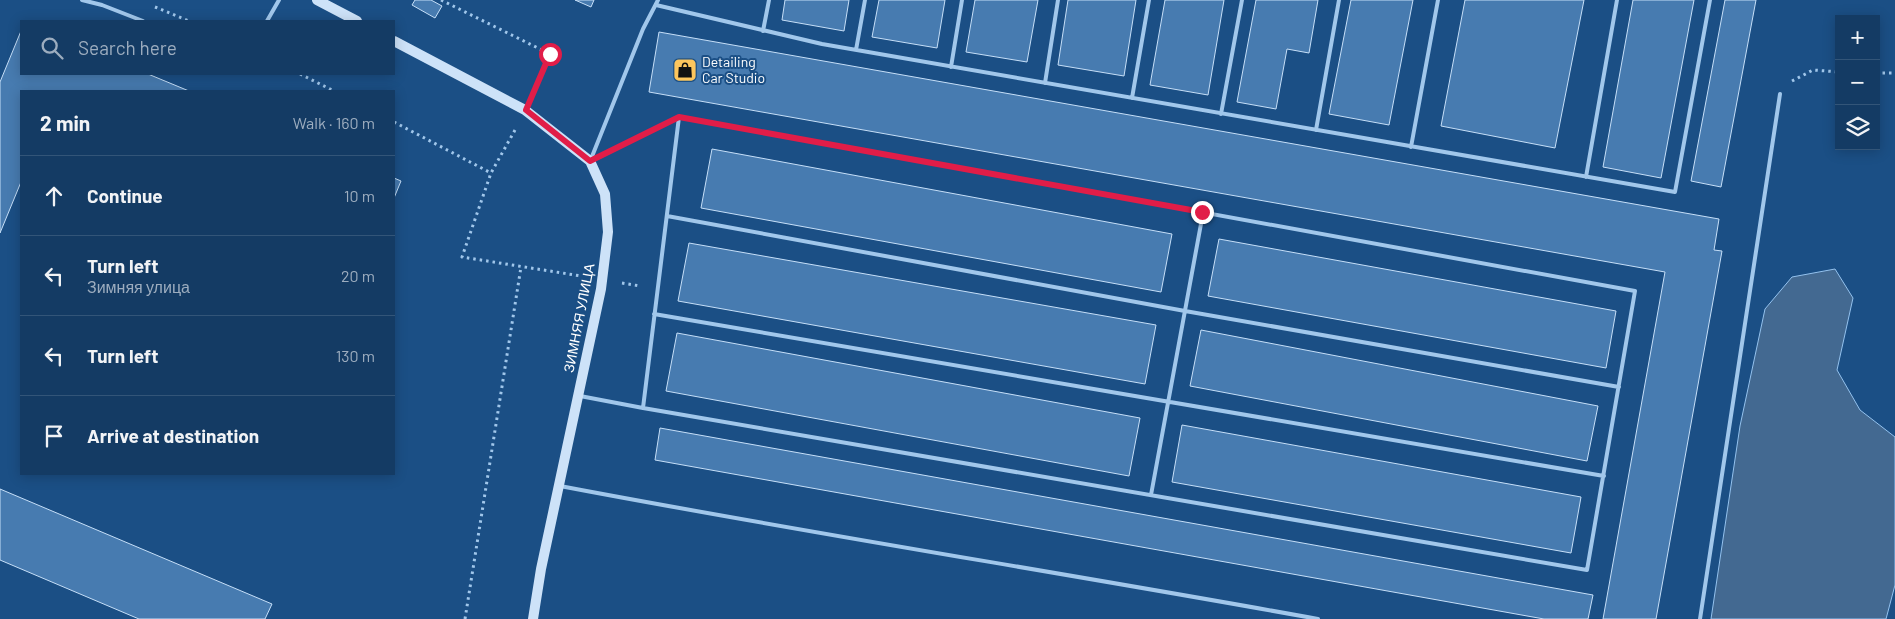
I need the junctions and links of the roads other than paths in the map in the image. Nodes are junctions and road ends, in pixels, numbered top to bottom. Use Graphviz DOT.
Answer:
graph roads {
  1 [pos="82,0"];
  2 [pos="279,0"];
  3 [pos="317,0"];
  4 [pos="658,0"];
  5 [pos="769,0"];
  6 [pos="865,0"];
  7 [pos="962,0"];
  8 [pos="1058,0"];
  9 [pos="1149,0"];
  10 [pos="1242,0"];
  11 [pos="1339,0"];
  12 [pos="1438,0"];
  13 [pos="1617,0"];
  14 [pos="1710,0"];
  15 [pos="656,5"];
  16 [pos="140,20"];
  17 [pos="268,20"];
  18 [pos="355,20"];
  19 [pos="763,31"];
  20 [pos="395,41"];
  21 [pos="856,50"];
  22 [pos="951,67"];
  23 [pos="1045,83"];
  24 [pos="1780,94"];
  25 [pos="1132,98"];
  26 [pos="1222,114"];
  27 [pos="679,117"];
  28 [pos="1316,130"];
  29 [pos="1411,146"];
  30 [pos="590,161"];
  31 [pos="1586,177"];
  32 [pos="1202,212"];
  33 [pos="667,216"];
  34 [pos="1185,312"];
  35 [pos="654,314"];
  36 [pos="1619,387"];
  37 [pos="578,395"];
  38 [pos="1168,402"];
  39 [pos="643,408"];
  40 [pos="1604,476"];
  41 [pos="558,486"];
  42 [pos="1151,495"];
  43 [pos="533,619"];
  44 [pos="1318,619"];
  45 [pos="1700,619"];
  1 -- 16 [label="lane"];
  2 -- 17 [label="lane"];
  3 -- 18 [label="street"];
  4 -- 15 [label="lane"];
  5 -- 19 [label="lane"];
  6 -- 21 [label="lane"];
  7 -- 22 [label="lane"];
  8 -- 23 [label="lane"];
  9 -- 25 [label="lane"];
  10 -- 26 [label="lane"];
  11 -- 28 [label="lane"];
  12 -- 29 [label="lane"];
  13 -- 31 [label="lane"];
  14 -- 31 [label="lane"];
  15 -- 19 [label="lane"];
  15 -- 30 [label="lane"];
  19 -- 21 [label="lane"];
  20 -- 30 [label="street, ЗИМНЯЯ УЛИЦА"];
  21 -- 22 [label="lane"];
  22 -- 23 [label="lane"];
  23 -- 25 [label="lane"];
  24 -- 45 [label="lane"];
  25 -- 26 [label="lane"];
  26 -- 28 [label="lane"];
  27 -- 30 [label="lane"];
  27 -- 32 [label="lane"];
  27 -- 33 [label="lane"];
  28 -- 29 [label="lane"];
  29 -- 31 [label="lane"];
  30 -- 37 [label="street, ЗИМНЯЯ УЛИЦА"];
  32 -- 34 [label="lane"];
  32 -- 36 [label="lane"];
  33 -- 34 [label="lane"];
  33 -- 35 [label="lane"];
  34 -- 36 [label="lane"];
  34 -- 38 [label="lane"];
  35 -- 38 [label="lane"];
  35 -- 39 [label="lane"];
  36 -- 40 [label="lane"];
  37 -- 39 [label="lane"];
  37 -- 41 [label="street, ЗИМНЯЯ УЛИЦА"];
  38 -- 40 [label="lane"];
  38 -- 42 [label="lane"];
  39 -- 42 [label="lane"];
  40 -- 42 [label="lane"];
  41 -- 43 [label="street, ЗИМНЯЯ УЛИЦА"];
  41 -- 44 [label="lane"];
}
